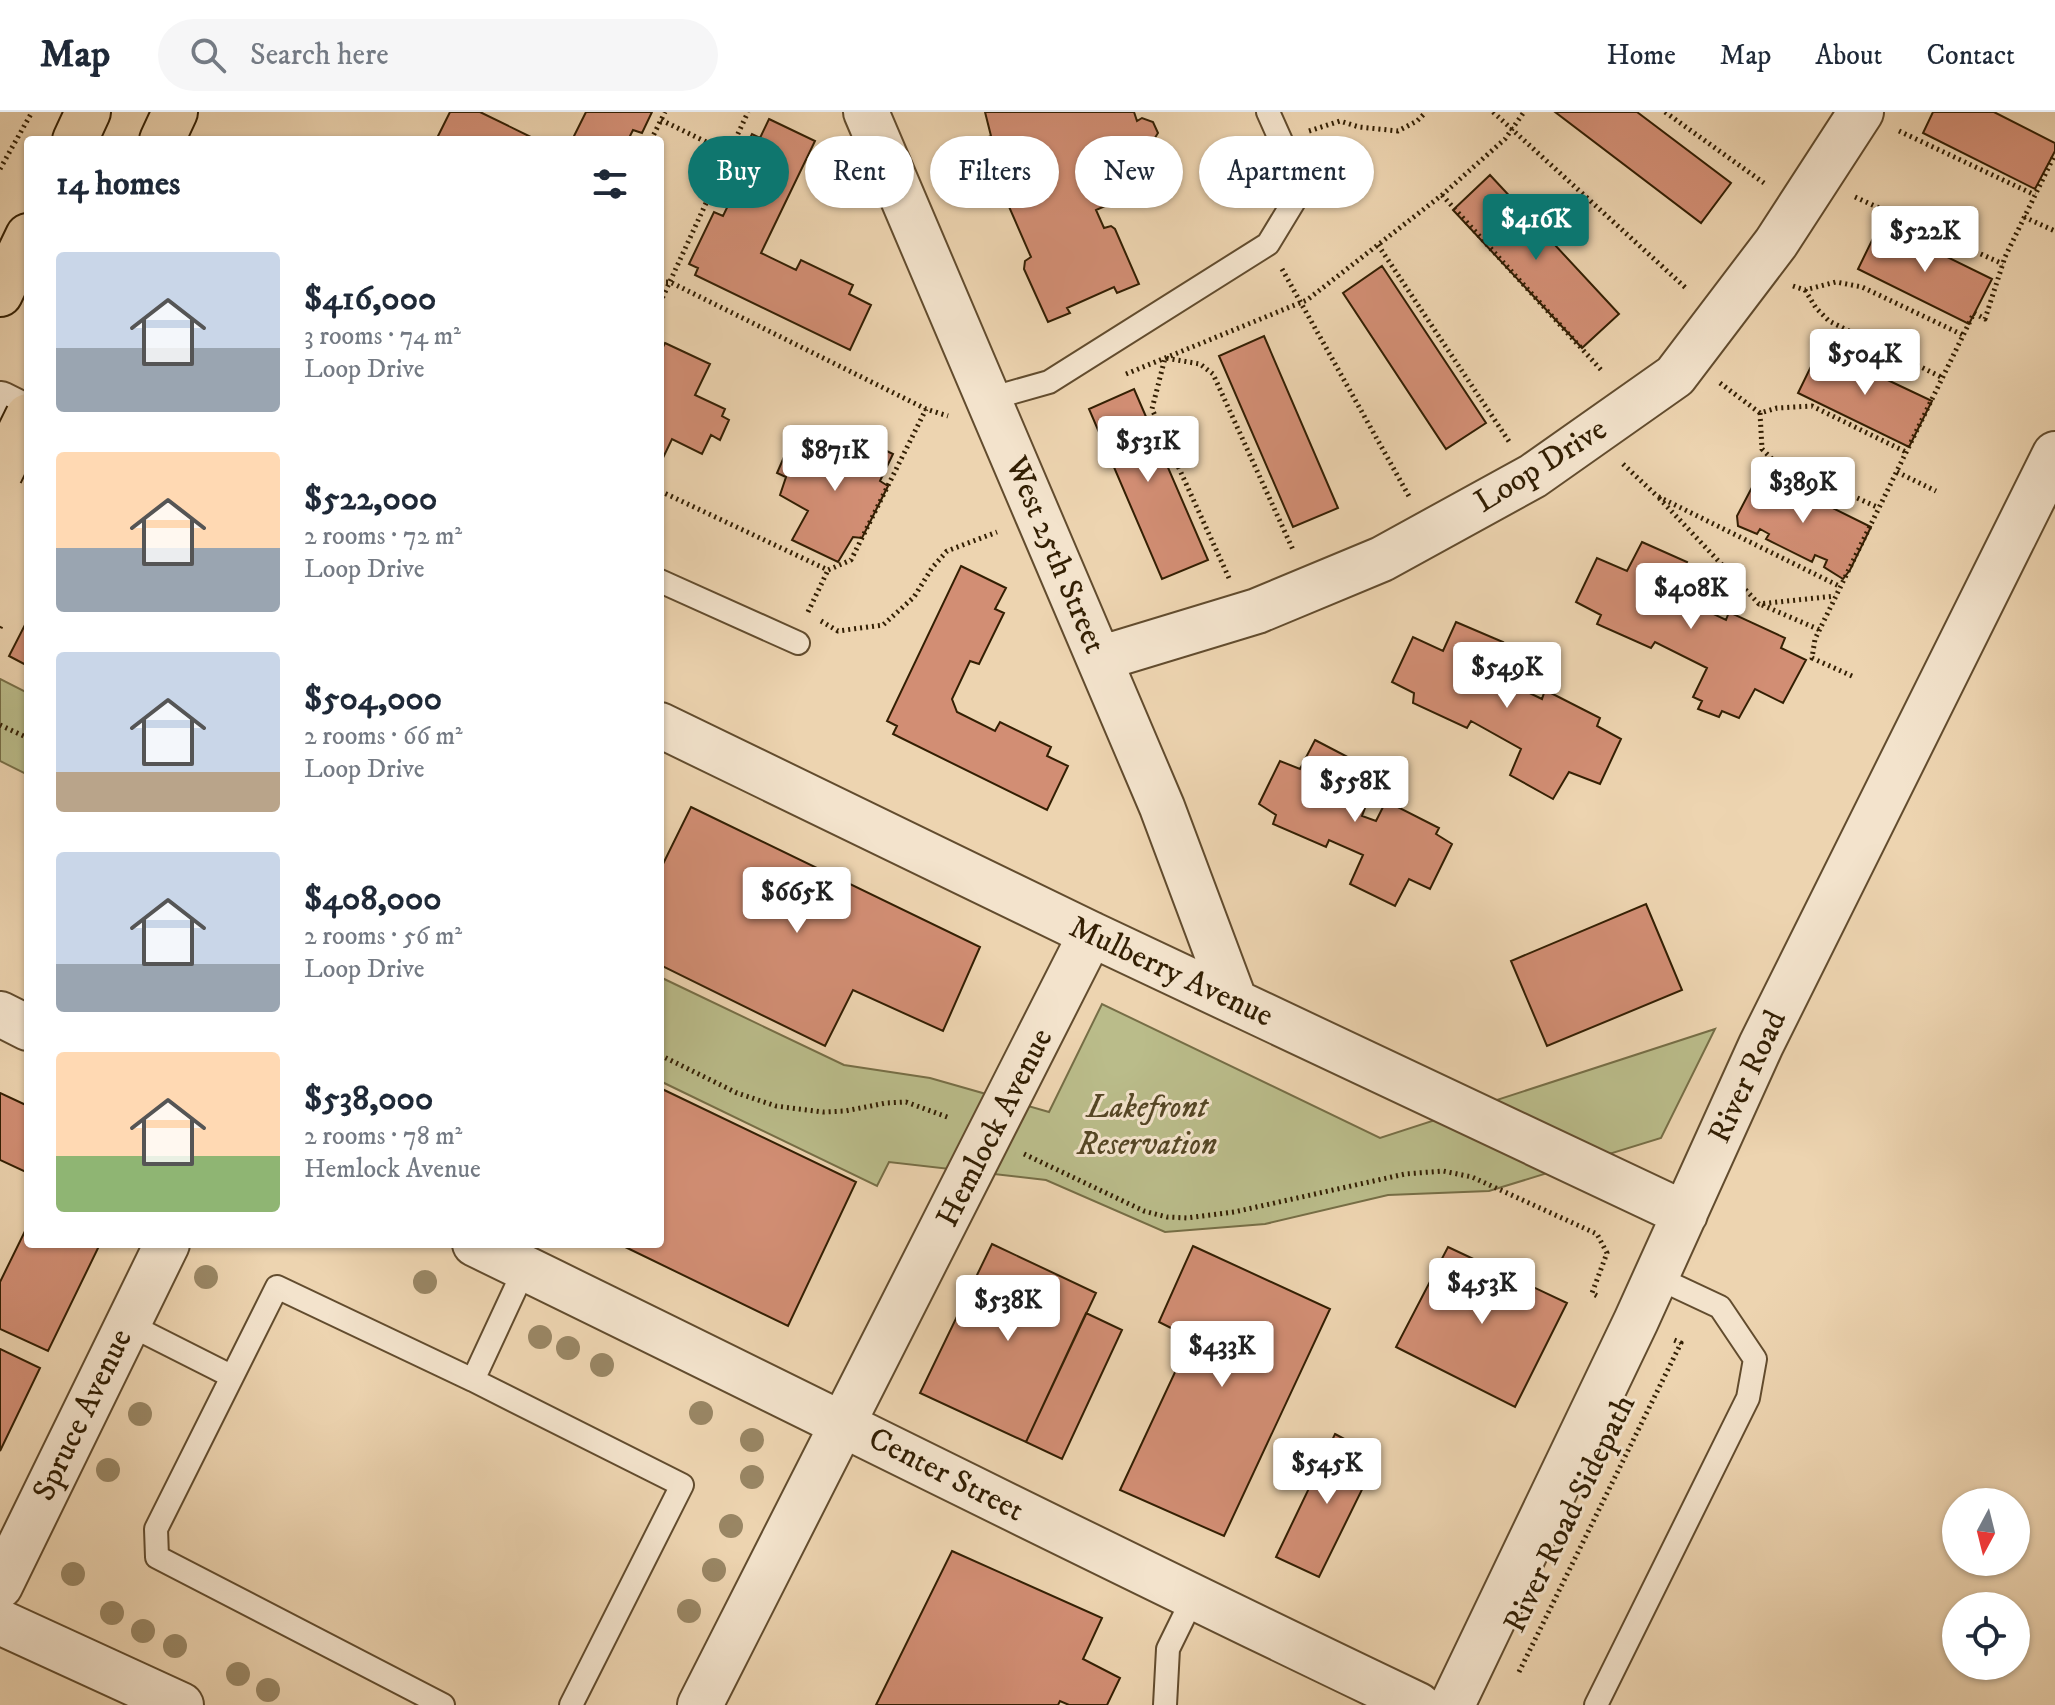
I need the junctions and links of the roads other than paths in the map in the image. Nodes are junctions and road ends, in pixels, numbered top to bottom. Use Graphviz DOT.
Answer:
graph roads {
  1 [pos="88,112"];
  2 [pos="175,112"];
  3 [pos="866,112"];
  4 [pos="1268,112"];
  5 [pos="1874,119"];
  6 [pos="77,136"];
  7 [pos="164,136"];
  8 [pos="24,244"];
  9 [pos="0,294"];
  10 [pos="989,399"];
  11 [pos="0,404"];
  12 [pos="24,415"];
  13 [pos="24,425"];
  14 [pos="2055,454"];
  15 [pos="0,473"];
  16 [pos="664,583"];
  17 [pos="798,643"];
  18 [pos="1099,659"];
  19 [pos="664,727"];
  20 [pos="1091,934"];
  21 [pos="1235,1002"];
  22 [pos="0,1014"];
  23 [pos="24,1026"];
  24 [pos="1685,1214"];
  25 [pos="165,1248"];
  26 [pos="483,1248"];
  27 [pos="525,1268"];
  28 [pos="1656,1277"];
  29 [pos="128,1324"];
  30 [pos="231,1376"];
  31 [pos="473,1380"];
  32 [pos="845,1424"];
  33 [pos="0,1586"];
  34 [pos="1193,1598"];
  35 [pos="0,1622"];
  36 [pos="181,1705"];
  37 [pos="443,1705"];
  38 [pos="571,1705"];
  39 [pos="700,1705"];
  40 [pos="1165,1705"];
  41 [pos="1418,1705"];
  42 [pos="1452,1705"];
  43 [pos="1596,1705"];
  1 -- 6 [label="highway"];
  2 -- 7 [label="highway"];
  3 -- 10 [label="street, West 25th Street"];
  4 -- 10 [label="lane"];
  5 -- 18 [label="street, Loop Drive"];
  8 -- 9 [label="highway"];
  10 -- 18 [label="street, West 25th Street"];
  11 -- 12 [label="street"];
  13 -- 15 [label="highway, bridge"];
  14 -- 24 [label="street, River Road"];
  16 -- 17 [label="lane"];
  18 -- 21 [label="street, West 25th Street"];
  19 -- 20 [label="street, Mulberry Avenue"];
  20 -- 21 [label="street, Mulberry Avenue"];
  20 -- 32 [label="street, Hemlock Avenue"];
  21 -- 24 [label="street, Mulberry Avenue"];
  22 -- 23 [label="street"];
  24 -- 28 [label="street, River Road"];
  25 -- 29 [label="street, Spruce Avenue"];
  26 -- 27 [label="street, Center Street"];
  27 -- 31 [label="lane"];
  27 -- 32 [label="street, Center Street"];
  28 -- 42 [label="street, River Road"];
  28 -- 43 [label="lane"];
  29 -- 30 [label="lane"];
  29 -- 33 [label="street, Spruce Avenue"];
  30 -- 31 [label="lane"];
  30 -- 37 [label="lane"];
  31 -- 38 [label="lane"];
  32 -- 34 [label="street, Center Street"];
  32 -- 39 [label="street, Hemlock Avenue"];
  34 -- 40 [label="lane"];
  34 -- 41 [label="street, Center Street"];
  35 -- 36 [label="street"];
}
